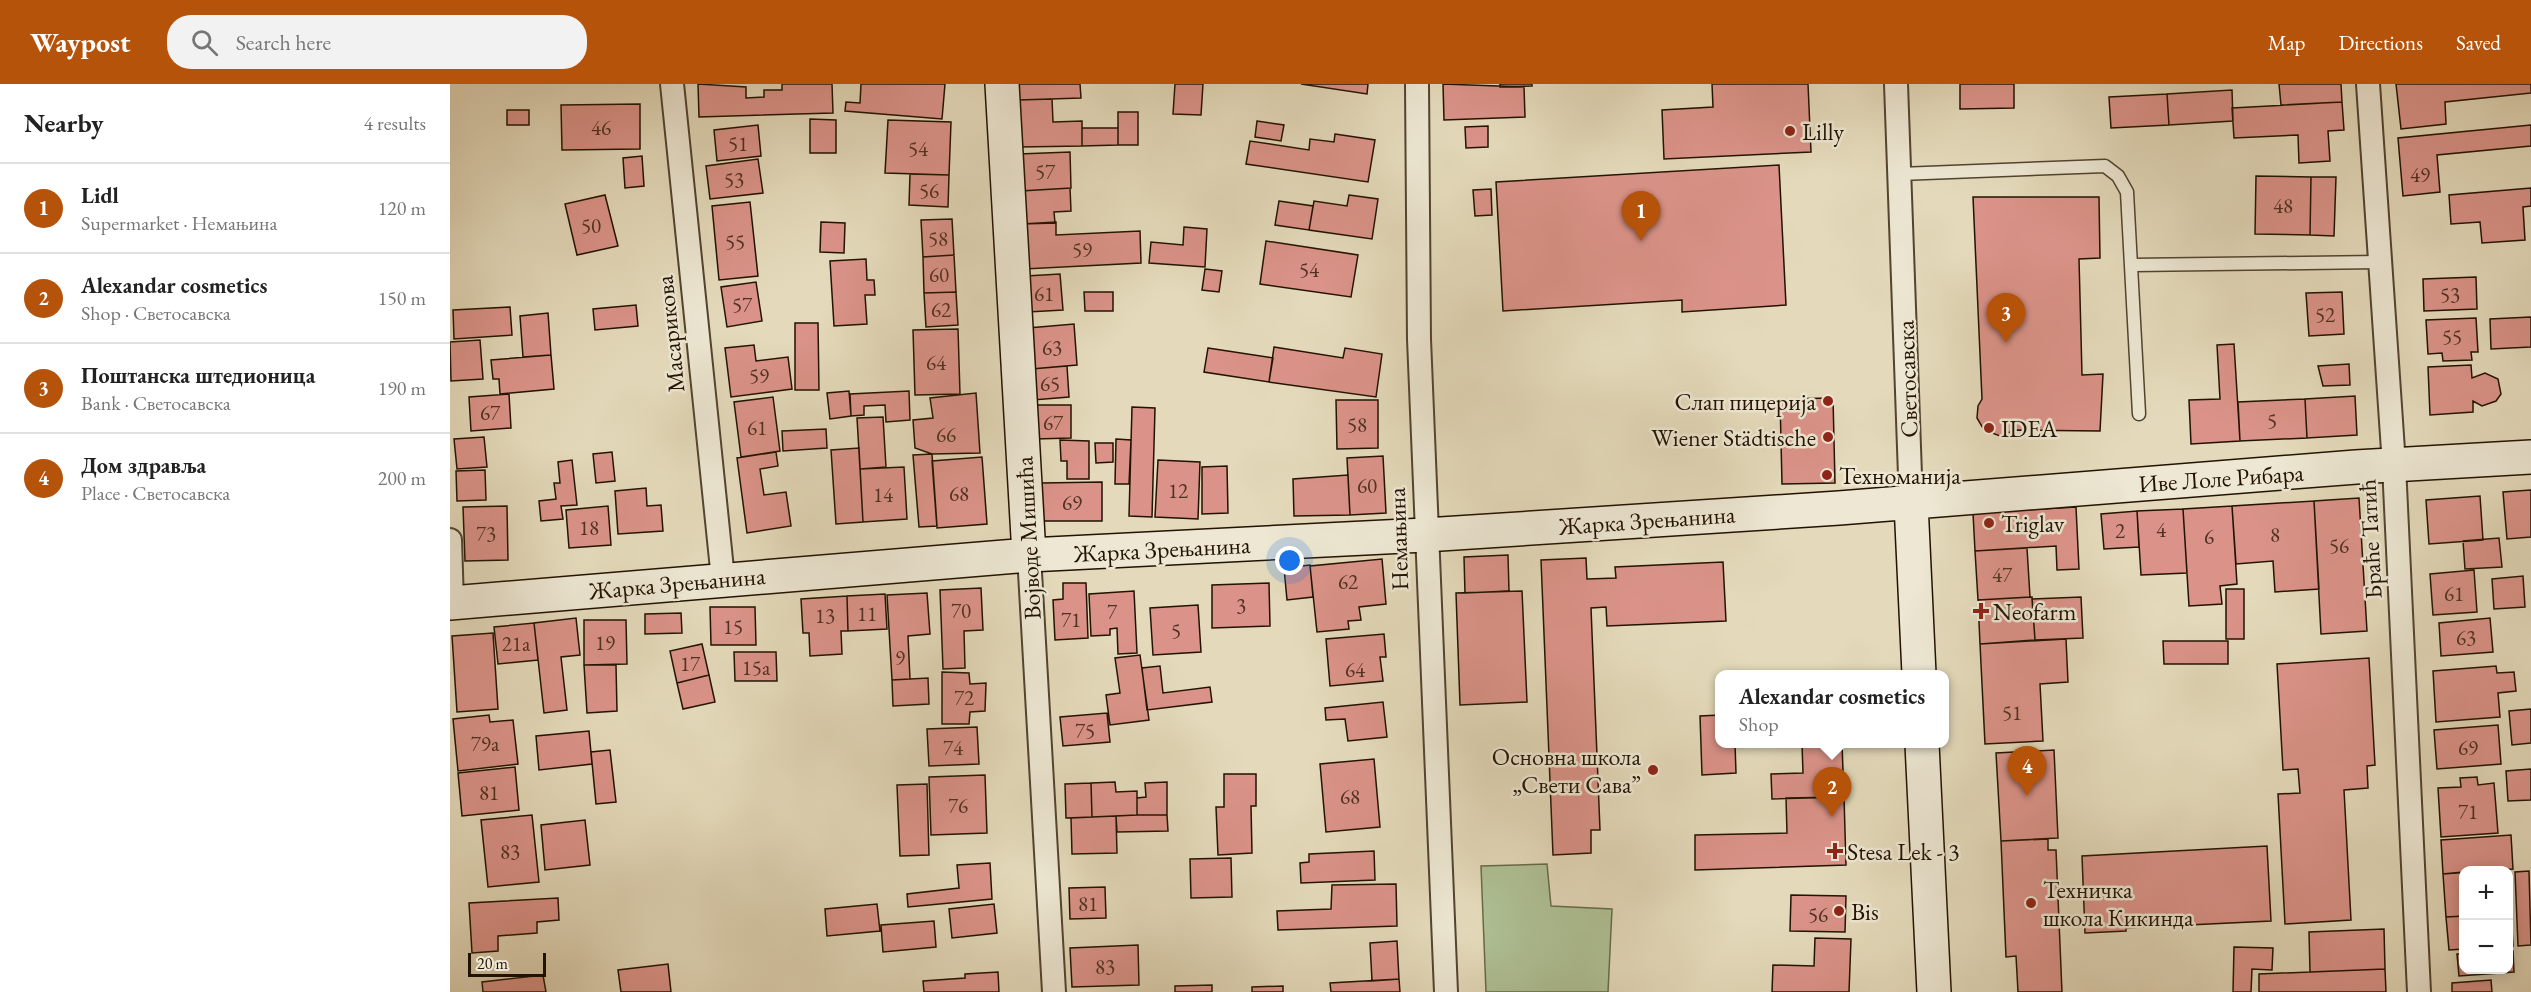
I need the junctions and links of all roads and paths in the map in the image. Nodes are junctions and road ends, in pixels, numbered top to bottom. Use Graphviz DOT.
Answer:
graph roads {
  1 [pos="672,84"];
  2 [pos="1002,84"];
  3 [pos="1417,84"];
  4 [pos="1896,84"];
  5 [pos="2367,84"];
  6 [pos="1900,174"];
  7 [pos="2379,262"];
  8 [pos="2133,265"];
  9 [pos="2139,414"];
  10 [pos="2531,457"];
  11 [pos="2394,465"];
  12 [pos="1911,503"];
  13 [pos="1425,535"];
  14 [pos="450,540"];
  15 [pos="1029,555"];
  16 [pos="723,579"];
  17 [pos="451,603"];
  18 [pos="1919,670"];
  19 [pos="1922,748"];
  20 [pos="1054,992"];
  21 [pos="1446,992"];
  22 [pos="1934,992"];
  23 [pos="2419,992"];
  1 -- 16 [label="street, Масарикова"];
  2 -- 15 [label="street, Војводе Мишића"];
  3 -- 13 [label="street, Немањина"];
  4 -- 6 [label="street, Светосавска"];
  5 -- 7 [label="street, Браће Татић"];
  6 -- 8 [label="lane"];
  6 -- 12 [label="street, Светосавска"];
  7 -- 8 [label="lane"];
  7 -- 11 [label="street, Браће Татић"];
  8 -- 9 [label="lane"];
  10 -- 11 [label="street, Иве Лоле Рибара"];
  11 -- 12 [label="street, Иве Лоле Рибара"];
  11 -- 23 [label="street, Браће Татић"];
  12 -- 13 [label="street, Жарка Зрењанина"];
  12 -- 18 [label="street, Светосавска"];
  13 -- 15 [label="street, Жарка Зрењанина"];
  13 -- 21 [label="street, Немањина"];
  14 -- 17 [label="street"];
  15 -- 16 [label="street, Жарка Зрењанина"];
  15 -- 20 [label="street, Војводе Мишића"];
  16 -- 17 [label="street, Жарка Зрењанина"];
  19 -- 22 [label="street"];
}
